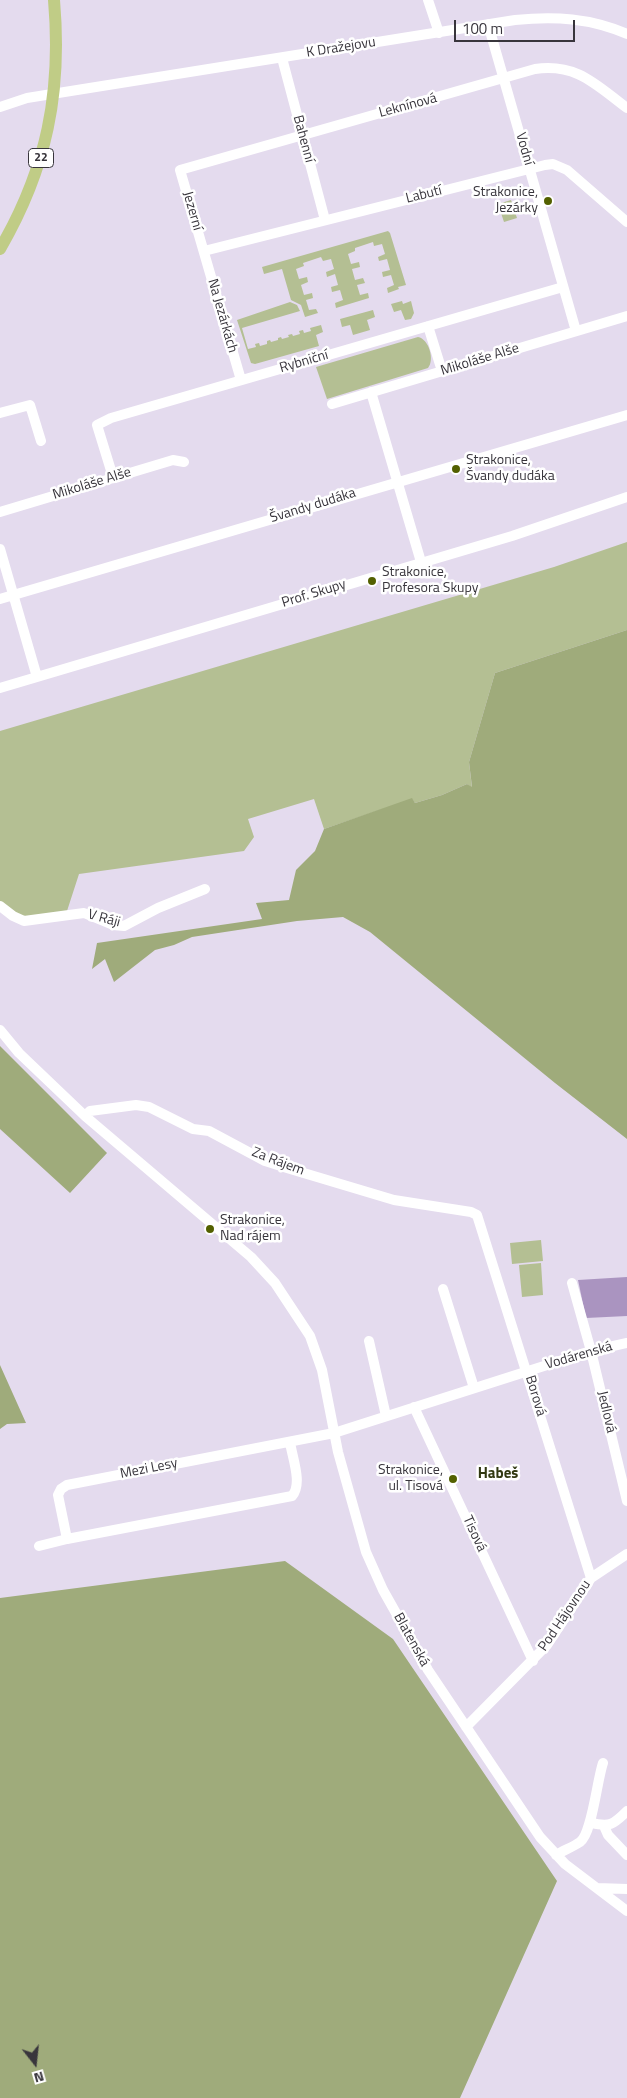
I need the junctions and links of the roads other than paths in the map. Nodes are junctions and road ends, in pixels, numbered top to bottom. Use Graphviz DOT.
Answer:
graph roads {
  1 [pos="54,0"];
  2 [pos="428,0"];
  3 [pos="488,24"];
  4 [pos="439,33"];
  5 [pos="627,34"];
  6 [pos="282,58"];
  7 [pos="504,79"];
  8 [pos="54,94"];
  9 [pos="0,107"];
  10 [pos="627,108"];
  11 [pos="302,135"];
  12 [pos="529,168"];
  13 [pos="180,170"];
  14 [pos="325,220"];
  15 [pos="627,222"];
  16 [pos="0,249"];
  17 [pos="204,251"];
  18 [pos="563,287"];
  19 [pos="627,316"];
  20 [pos="428,326"];
  21 [pos="576,331"];
  22 [pos="442,371"];
  23 [pos="241,380"];
  24 [pos="371,392"];
  25 [pos="332,404"];
  26 [pos="0,413"];
  27 [pos="627,415"];
  28 [pos="41,441"];
  29 [pos="184,462"];
  30 [pos="113,477"];
  31 [pos="396,481"];
  32 [pos="627,497"];
  33 [pos="0,512"];
  34 [pos="0,549"];
  35 [pos="421,562"];
  36 [pos="13,595"];
  37 [pos="0,599"];
  38 [pos="37,677"];
  39 [pos="0,688"];
  40 [pos="205,889"];
  41 [pos="0,906"];
  42 [pos="0,1030"];
  43 [pos="85,1116"];
  44 [pos="477,1215"];
  45 [pos="572,1283"];
  46 [pos="443,1289"];
  47 [pos="369,1341"];
  48 [pos="627,1343"];
  49 [pos="591,1351"];
  50 [pos="527,1372"];
  51 [pos="474,1388"];
  52 [pos="414,1407"];
  53 [pos="386,1416"];
  54 [pos="334,1433"];
  55 [pos="290,1442"];
  56 [pos="627,1500"];
  57 [pos="67,1540"];
  58 [pos="38,1546"];
  59 [pos="627,1554"];
  60 [pos="591,1578"];
  61 [pos="533,1661"];
  62 [pos="466,1727"];
  63 [pos="603,1763"];
  64 [pos="627,1812"];
  65 [pos="591,1823"];
  66 [pos="604,1826"];
  67 [pos="556,1855"];
  68 [pos="627,1855"];
  69 [pos="597,1888"];
  70 [pos="627,1889"];
  71 [pos="627,1911"];
  1 -- 8 [label="main road, 22"];
  2 -- 4 [label="street"];
  3 -- 4 [label="street, K Dražejovu"];
  3 -- 5 [label="street, K Dražejovu"];
  3 -- 7 [label="street, Vodní"];
  4 -- 6 [label="street, K Dražejovu"];
  6 -- 8 [label="street, K Dražejovu"];
  6 -- 11 [label="street, Bahenní"];
  7 -- 10 [label="street, Leknínová"];
  7 -- 11 [label="street, Leknínová"];
  7 -- 12 [label="street, Vodní"];
  8 -- 9 [label="street, K Dražejovu"];
  8 -- 16 [label="main road, 22"];
  11 -- 13 [label="street, Leknínová"];
  11 -- 14 [label="street, Bahenní"];
  12 -- 14 [label="street, Labutí"];
  12 -- 15 [label="street, Labutí"];
  12 -- 18 [label="street, Vodní"];
  13 -- 17 [label="street, Jezerní"];
  14 -- 17 [label="street, Labutí"];
  17 -- 23 [label="street, Na Jezárkách"];
  18 -- 20 [label="street, Rybniční"];
  18 -- 21 [label="street, Vodní"];
  19 -- 21 [label="street, Mikoláše Alše"];
  20 -- 22 [label="street"];
  20 -- 23 [label="street, Rybniční"];
  21 -- 22 [label="street, Mikoláše Alše"];
  22 -- 24 [label="street, Mikoláše Alše"];
  23 -- 30 [label="street, Rybniční"];
  24 -- 25 [label="street, Mikoláše Alše"];
  24 -- 31 [label="street"];
  26 -- 28 [label="street"];
  27 -- 31 [label="street, Švandy dudáka"];
  29 -- 30 [label="street, Mikoláše Alše"];
  30 -- 33 [label="street, Mikoláše Alše"];
  31 -- 35 [label="street"];
  31 -- 36 [label="street, Švandy dudáka"];
  32 -- 35 [label="street, Prof. Skupy"];
  34 -- 36 [label="street"];
  35 -- 38 [label="street, Prof. Skupy"];
  36 -- 37 [label="street, Švandy dudáka"];
  36 -- 38 [label="street"];
  38 -- 39 [label="street, Prof. Skupy"];
  40 -- 41 [label="street, V Ráji"];
  42 -- 43 [label="street, Blatenská"];
  43 -- 44 [label="street, Za Rájem"];
  43 -- 54 [label="street, Blatenská"];
  44 -- 50 [label="street, Borová"];
  45 -- 49 [label="street, Jedlová"];
  46 -- 51 [label="street"];
  47 -- 53 [label="street"];
  48 -- 49 [label="street, Vodárenská"];
  49 -- 50 [label="street, Vodárenská"];
  49 -- 56 [label="street, Jedlová"];
  50 -- 51 [label="street, Vodárenská"];
  50 -- 60 [label="street, Borová"];
  51 -- 52 [label="street, Vodárenská"];
  52 -- 53 [label="street, Vodárenská"];
  52 -- 61 [label="street, Tisová"];
  53 -- 54 [label="street, Vodárenská"];
  54 -- 55 [label="street, Mezi Lesy"];
  54 -- 62 [label="street, Blatenská"];
  55 -- 57 [label="street"];
  55 -- 57 [label="street, Mezi Lesy"];
  57 -- 58 [label="street"];
  59 -- 60 [label="street, Pod Hájovnou"];
  60 -- 61 [label="street, Pod Hájovnou"];
  61 -- 62 [label="street, Pod Hájovnou"];
  62 -- 67 [label="street, Blatenská"];
  63 -- 65 [label="street"];
  64 -- 66 [label="street"];
  65 -- 66 [label="street"];
  65 -- 67 [label="street"];
  66 -- 68 [label="street"];
  67 -- 69 [label="street, Blatenská"];
  69 -- 70 [label="street"];
  69 -- 71 [label="street, Blatenská"];
}
